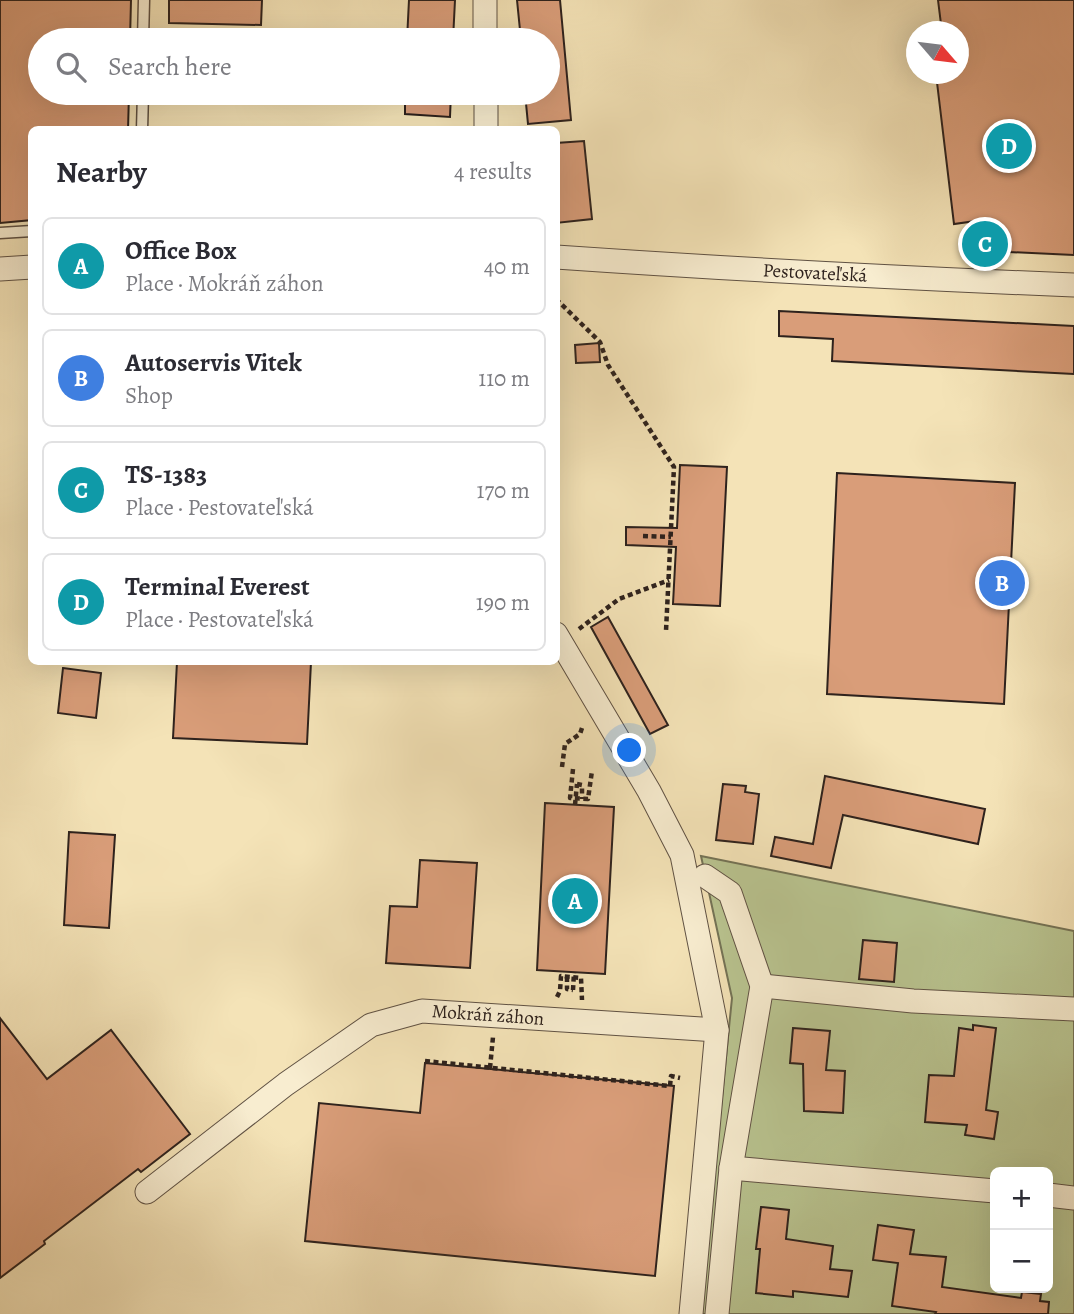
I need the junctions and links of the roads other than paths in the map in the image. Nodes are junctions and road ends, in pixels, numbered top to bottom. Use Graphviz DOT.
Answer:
graph roads {
  1 [pos="144,0"];
  2 [pos="485,0"];
  3 [pos="143,28"];
  4 [pos="485,28"];
  5 [pos="143,105"];
  6 [pos="486,105"];
  7 [pos="142,126"];
  8 [pos="486,126"];
  9 [pos="28,231"];
  10 [pos="0,233"];
  11 [pos="560,257"];
  12 [pos="28,267"];
  13 [pos="0,269"];
  14 [pos="1074,285"];
  15 [pos="560,639"];
  16 [pos="684,864"];
  17 [pos="705,876"];
  18 [pos="762,986"];
  19 [pos="1074,1009"];
  20 [pos="717,1030"];
  21 [pos="731,1168"];
  22 [pos="990,1191"];
  23 [pos="147,1192"];
  24 [pos="1053,1196"];
  25 [pos="1074,1198"];
  26 [pos="691,1314"];
  27 [pos="717,1314"];
  1 -- 3 [label="lane"];
  2 -- 4 [label="street"];
  5 -- 7 [label="lane"];
  6 -- 8 [label="street"];
  9 -- 10 [label="lane"];
  11 -- 14 [label="street, Pestovateľská"];
  12 -- 13 [label="street"];
  15 -- 16 [label="street"];
  16 -- 17 [label="lane"];
  16 -- 20 [label="street"];
  17 -- 18 [label="street"];
  18 -- 19 [label="street"];
  18 -- 21 [label="street"];
  20 -- 23 [label="street, Mokráň záhon"];
  20 -- 26 [label="street"];
  21 -- 22 [label="street"];
  21 -- 27 [label="street"];
  24 -- 25 [label="street"];
}
